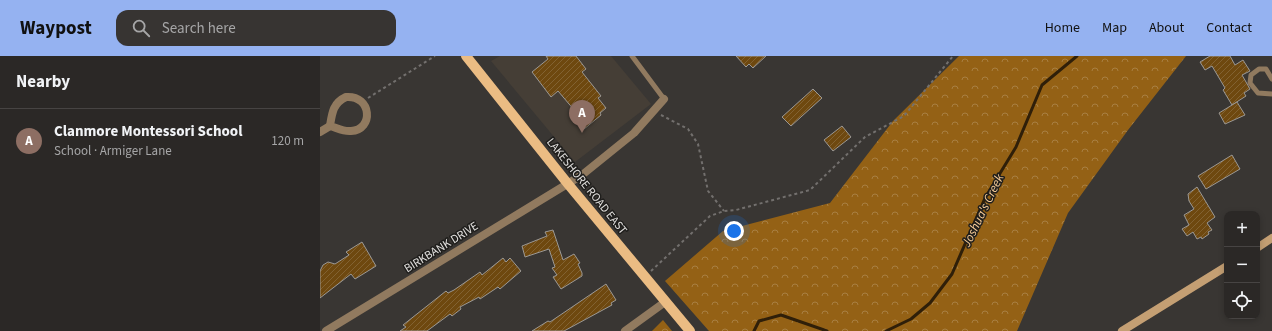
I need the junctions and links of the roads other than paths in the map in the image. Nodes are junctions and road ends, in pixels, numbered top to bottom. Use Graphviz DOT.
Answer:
graph roads {
  1 [pos="466,56"];
  2 [pos="632,56"];
  3 [pos="1272,79"];
  4 [pos="1272,94"];
  5 [pos="664,99"];
  6 [pos="330,126"];
  7 [pos="320,132"];
  8 [pos="568,184"];
  9 [pos="1272,238"];
  10 [pos="1258,247"];
  11 [pos="1224,268"];
  12 [pos="665,302"];
  13 [pos="326,331"];
  14 [pos="625,331"];
  15 [pos="690,331"];
  16 [pos="1122,331"];
  1 -- 8 [label="main road, LAKESHORE ROAD EAST"];
  2 -- 5 [label="lane"];
  3 -- 4 [label="lane"];
  5 -- 8 [label="street, BIRKBANK DRIVE"];
  6 -- 6 [label="street"];
  6 -- 7 [label="street"];
  8 -- 12 [label="main road, LAKESHORE ROAD EAST"];
  8 -- 13 [label="street, BIRKBANK DRIVE"];
  9 -- 10 [label="main road"];
  11 -- 16 [label="main road"];
  12 -- 14 [label="street"];
  12 -- 15 [label="main road, LAKESHORE ROAD EAST"];
}
